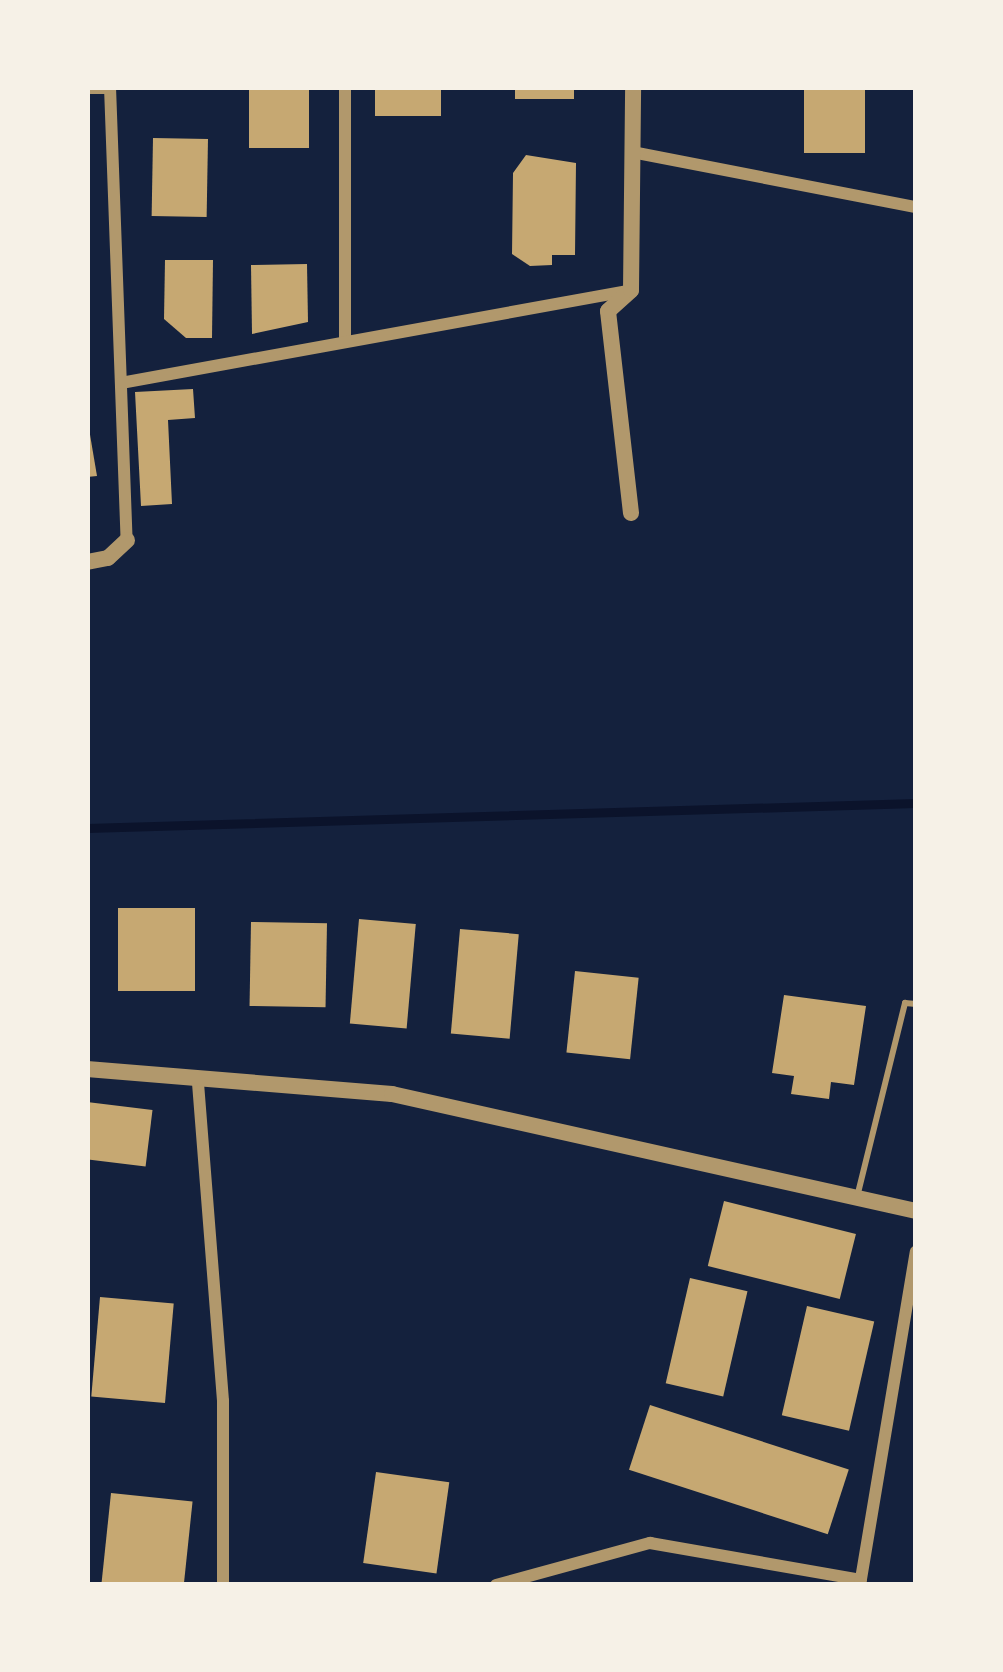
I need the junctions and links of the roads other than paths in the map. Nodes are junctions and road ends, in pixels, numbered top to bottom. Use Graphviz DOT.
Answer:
graph roads {
  1 [pos="345,87"];
  2 [pos="633,87"];
  3 [pos="87,88"];
  4 [pos="110,88"];
  5 [pos="632,152"];
  6 [pos="916,207"];
  7 [pos="631,290"];
  8 [pos="345,342"];
  9 [pos="121,383"];
  10 [pos="631,513"];
  11 [pos="127,540"];
  12 [pos="87,562"];
  13 [pos="916,1004"];
  14 [pos="87,1069"];
  15 [pos="198,1083"];
  16 [pos="856,1198"];
  17 [pos="916,1211"];
  18 [pos="916,1252"];
  19 [pos="861,1583"];
  20 [pos="223,1585"];
  21 [pos="496,1585"];
  1 -- 8 [label="street"];
  2 -- 5 [label="street"];
  3 -- 4 [label="street"];
  4 -- 9 [label="street"];
  5 -- 6 [label="street"];
  5 -- 7 [label="street"];
  7 -- 8 [label="street"];
  7 -- 10 [label="street"];
  8 -- 9 [label="street"];
  9 -- 11 [label="street"];
  11 -- 12 [label="street"];
  13 -- 16 [label="lane"];
  14 -- 15 [label="street"];
  15 -- 16 [label="street"];
  15 -- 20 [label="street"];
  16 -- 17 [label="street"];
  18 -- 19 [label="street"];
  19 -- 21 [label="street"];
}
